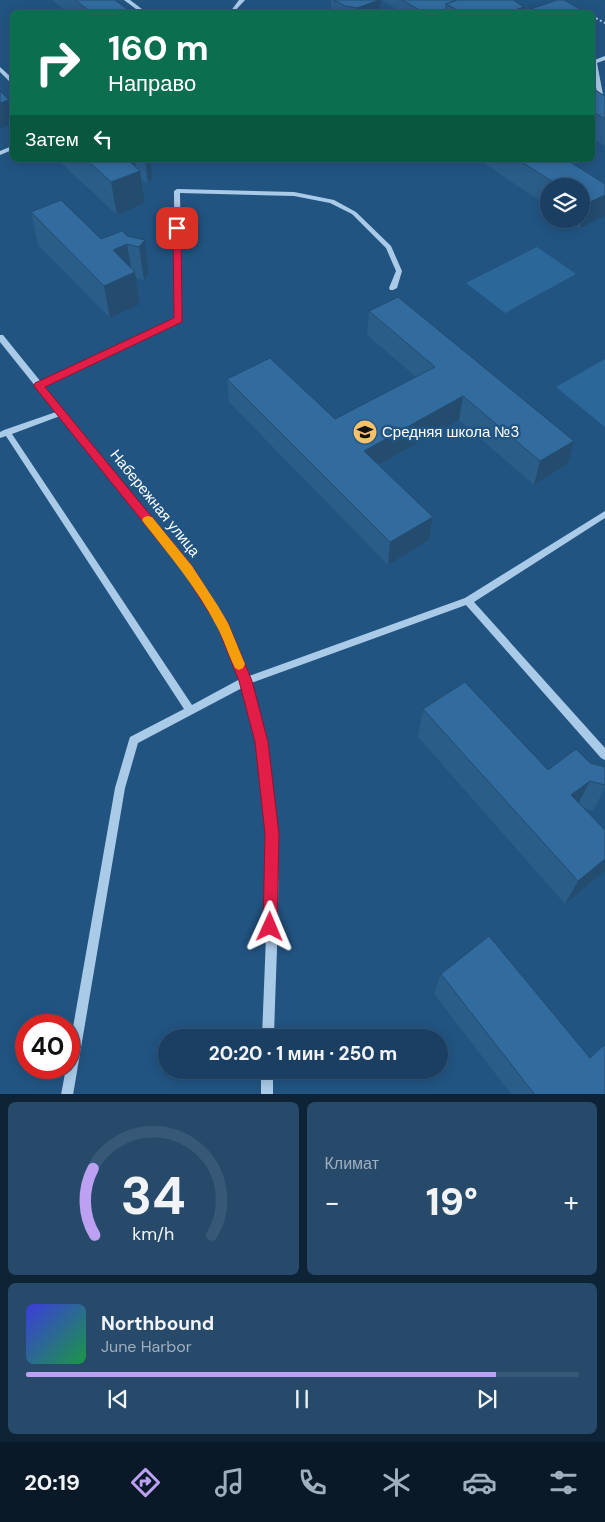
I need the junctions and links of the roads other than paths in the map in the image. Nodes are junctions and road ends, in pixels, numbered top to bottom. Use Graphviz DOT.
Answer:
graph roads {
  1 [pos="127,0"];
  2 [pos="242,0"];
  3 [pos="140,10"];
  4 [pos="234,10"];
  5 [pos="0,69"];
  6 [pos="595,71"];
  7 [pos="10,79"];
  8 [pos="605,103"];
  9 [pos="393,288"];
  10 [pos="0,337"];
  11 [pos="39,386"];
  12 [pos="61,413"];
  13 [pos="3,433"];
  14 [pos="605,514"];
  15 [pos="468,601"];
  16 [pos="246,681"];
  17 [pos="189,709"];
  18 [pos="605,755"];
  19 [pos="268,1029"];
  20 [pos="267,1079"];
  21 [pos="67,1094"];
  22 [pos="267,1094"];
  1 -- 3 [label="street"];
  2 -- 4 [label="street"];
  5 -- 7 [label="street"];
  6 -- 8 [label="street"];
  9 -- 11 [label="street"];
  10 -- 11 [label="street, Набережная улица"];
  11 -- 12 [label="street, Набережная улица"];
  12 -- 13 [label="street"];
  12 -- 16 [label="street, Набережная улица"];
  13 -- 17 [label="street"];
  14 -- 15 [label="street"];
  15 -- 16 [label="street"];
  15 -- 18 [label="street"];
  16 -- 17 [label="street"];
  16 -- 19 [label="street, Набережная улица"];
  17 -- 21 [label="street"];
  20 -- 22 [label="street"];
}
